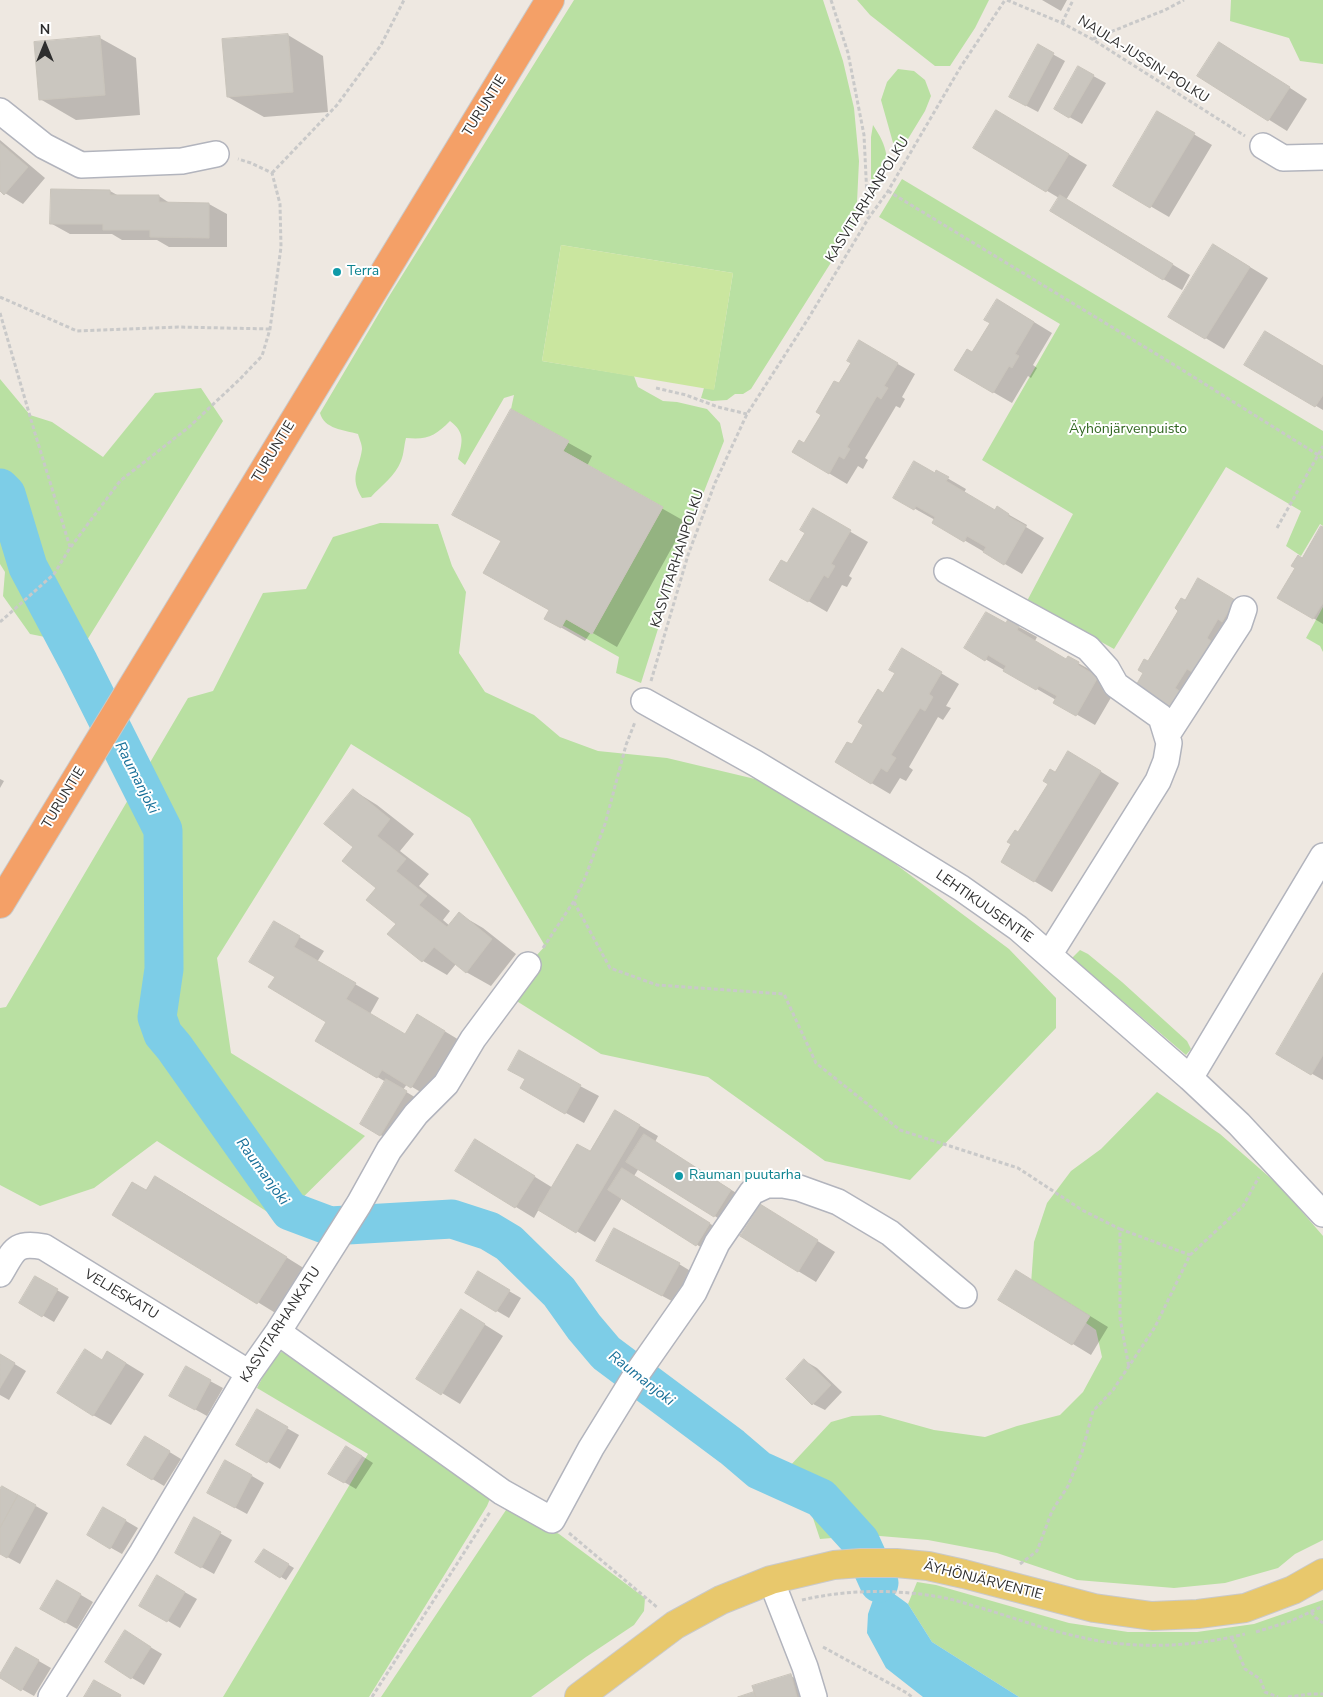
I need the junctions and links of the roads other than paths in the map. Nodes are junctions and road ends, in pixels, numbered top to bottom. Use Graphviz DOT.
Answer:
graph roads {
  1 [pos="550,0"];
  2 [pos="0,111"];
  3 [pos="1263,146"];
  4 [pos="216,154"];
  5 [pos="1323,157"];
  6 [pos="947,571"];
  7 [pos="1244,609"];
  8 [pos="644,701"];
  9 [pos="1167,735"];
  10 [pos="1323,856"];
  11 [pos="0,904"];
  12 [pos="1049,955"];
  13 [pos="528,965"];
  14 [pos="1190,1078"];
  15 [pos="1323,1214"];
  16 [pos="0,1274"];
  17 [pos="964,1296"];
  18 [pos="278,1332"];
  19 [pos="249,1373"];
  20 [pos="1323,1573"];
  21 [pos="772,1580"];
  22 [pos="51,1697"];
  23 [pos="579,1697"];
  24 [pos="814,1697"];
  1 -- 11 [label="highway, TURUNTIE"];
  2 -- 4 [label="street"];
  3 -- 5 [label="street"];
  6 -- 9 [label="street"];
  7 -- 9 [label="street"];
  8 -- 12 [label="street, LEHTIKUUSENTIE"];
  9 -- 12 [label="street"];
  10 -- 14 [label="street"];
  12 -- 14 [label="street, LEHTIKUUSENTIE"];
  13 -- 18 [label="street, KASVITARHANKATU"];
  14 -- 15 [label="street, LEHTIKUUSENTIE"];
  16 -- 19 [label="street, VELJESKATU"];
  17 -- 18 [label="street"];
  18 -- 19 [label="street, KASVITARHANKATU"];
  19 -- 22 [label="street, KASVITARHANKATU"];
  20 -- 21 [label="main road, ÄYHÖNJÄRVENTIE"];
  21 -- 23 [label="main road, ÄYHÖNJÄRVENTIE"];
  21 -- 24 [label="street"];
}
